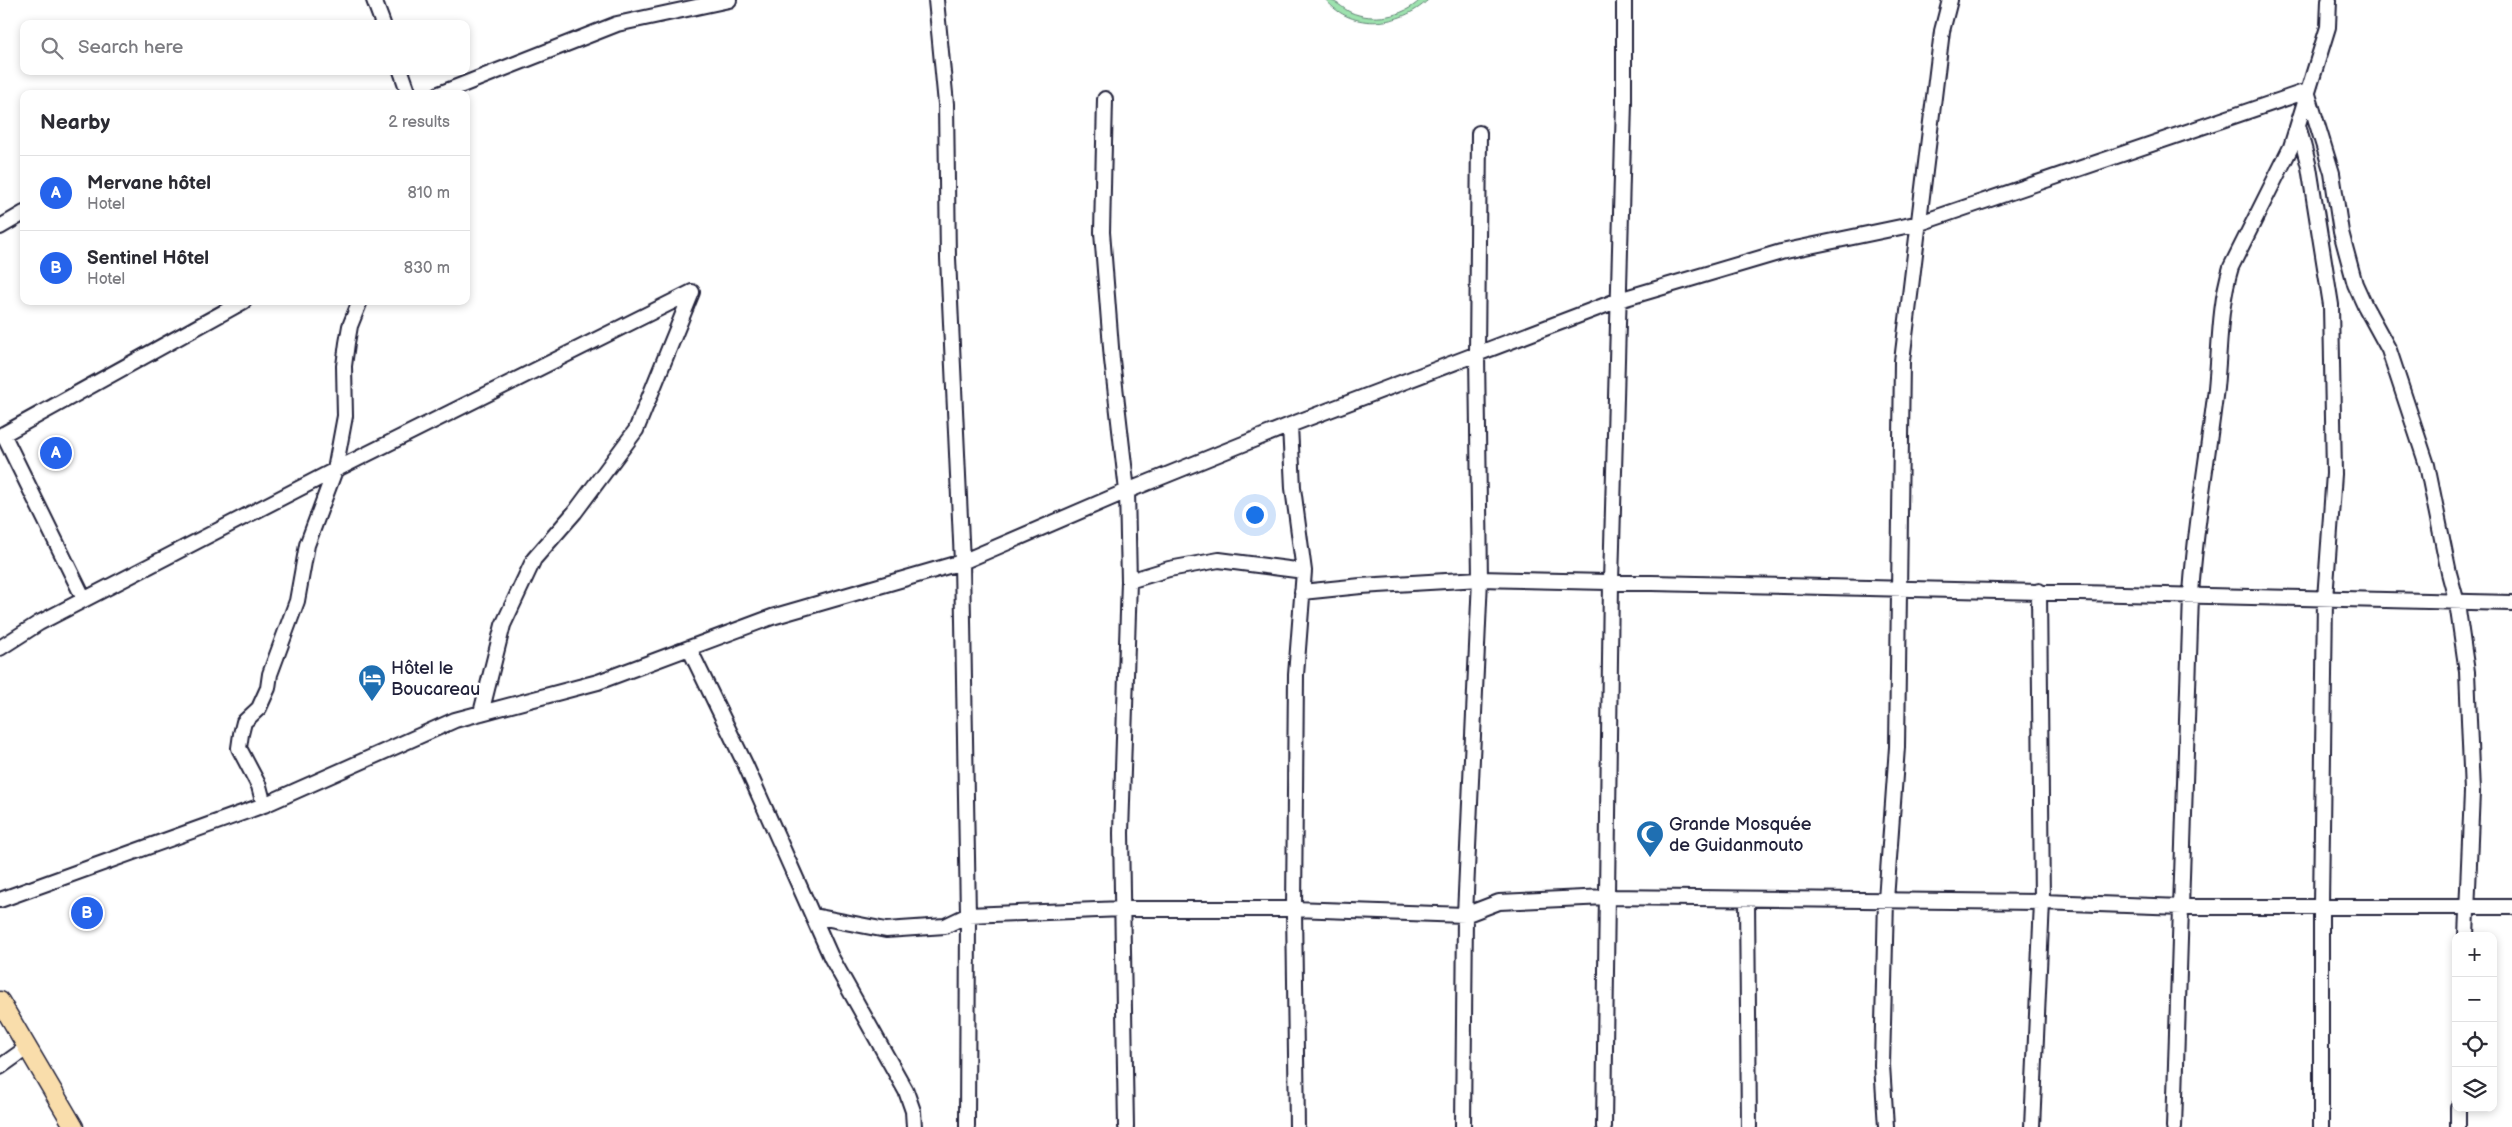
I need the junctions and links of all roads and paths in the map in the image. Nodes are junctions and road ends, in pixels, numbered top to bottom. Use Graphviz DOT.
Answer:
graph roads {
  1 [pos="374,0"];
  2 [pos="729,0"];
  3 [pos="936,0"];
  4 [pos="1624,0"];
  5 [pos="1950,0"];
  6 [pos="2329,0"];
  7 [pos="382,20"];
  8 [pos="402,75"];
  9 [pos="408,90"];
  10 [pos="449,90"];
  11 [pos="2307,91"];
  12 [pos="1105,99"];
  13 [pos="2298,125"];
  14 [pos="1479,133"];
  15 [pos="20,215"];
  16 [pos="1920,223"];
  17 [pos="0,227"];
  18 [pos="1619,300"];
  19 [pos="237,305"];
  20 [pos="358,305"];
  21 [pos="1477,355"];
  22 [pos="1290,425"];
  23 [pos="2,435"];
  24 [pos="335,470"];
  25 [pos="1128,491"];
  26 [pos="962,562"];
  27 [pos="1304,571"];
  28 [pos="1480,579"];
  29 [pos="1129,581"];
  30 [pos="1611,582"];
  31 [pos="1899,588"];
  32 [pos="2039,591"];
  33 [pos="1302,592"];
  34 [pos="2191,595"];
  35 [pos="84,599"];
  36 [pos="2325,600"];
  37 [pos="2457,602"];
  38 [pos="2512,603"];
  39 [pos="0,648"];
  40 [pos="689,648"];
  41 [pos="481,713"];
  42 [pos="264,805"];
  43 [pos="1606,897"];
  44 [pos="1747,899"];
  45 [pos="0,900"];
  46 [pos="1886,900"];
  47 [pos="2042,902"];
  48 [pos="2321,905"];
  49 [pos="2182,907"];
  50 [pos="2467,907"];
  51 [pos="2512,907"];
  52 [pos="1122,909"];
  53 [pos="1294,909"];
  54 [pos="968,915"];
  55 [pos="1465,915"];
  56 [pos="814,916"];
  57 [pos="2466,932"];
  58 [pos="0,1001"];
  59 [pos="28,1047"];
  60 [pos="0,1068"];
  61 [pos="2458,1112"];
  62 [pos="74,1127"];
  63 [pos="914,1127"];
  64 [pos="967,1127"];
  65 [pos="1126,1127"];
  66 [pos="1297,1127"];
  67 [pos="1463,1127"];
  68 [pos="1604,1127"];
  69 [pos="1749,1127"];
  70 [pos="1886,1127"];
  71 [pos="2032,1127"];
  72 [pos="2174,1127"];
  73 [pos="2322,1127"];
  74 [pos="2458,1127"];
  1 -- 7 [label="street"];
  2 -- 10 [label="street"];
  3 -- 26 [label="street"];
  4 -- 18 [label="street"];
  5 -- 16 [label="street"];
  6 -- 11 [label="street"];
  8 -- 9 [label="street"];
  11 -- 13 [label="street"];
  11 -- 16 [label="street"];
  11 -- 37 [label="street"];
  12 -- 25 [label="street"];
  13 -- 34 [label="street"];
  13 -- 36 [label="street"];
  14 -- 21 [label="street"];
  15 -- 17 [label="street"];
  16 -- 18 [label="street"];
  16 -- 31 [label="street"];
  18 -- 21 [label="street"];
  18 -- 30 [label="street"];
  19 -- 23 [label="street"];
  20 -- 24 [label="street"];
  21 -- 22 [label="street"];
  21 -- 28 [label="street"];
  22 -- 25 [label="street"];
  22 -- 27 [label="street"];
  23 -- 35 [label="street"];
  24 -- 35 [label="street"];
  24 -- 41 [label="street"];
  24 -- 42 [label="street"];
  25 -- 26 [label="street"];
  25 -- 29 [label="street"];
  26 -- 40 [label="street"];
  26 -- 54 [label="street"];
  27 -- 29 [label="street"];
  27 -- 33 [label="street"];
  28 -- 30 [label="street"];
  28 -- 33 [label="street"];
  28 -- 55 [label="street"];
  29 -- 52 [label="street"];
  30 -- 31 [label="street"];
  30 -- 43 [label="street"];
  31 -- 32 [label="street"];
  31 -- 46 [label="street"];
  32 -- 34 [label="street"];
  32 -- 47 [label="street"];
  33 -- 53 [label="street"];
  34 -- 36 [label="street"];
  34 -- 49 [label="street"];
  35 -- 39 [label="street"];
  36 -- 37 [label="street"];
  36 -- 48 [label="street"];
  37 -- 38 [label="street"];
  37 -- 50 [label="street"];
  40 -- 41 [label="street"];
  40 -- 56 [label="street"];
  41 -- 42 [label="street"];
  42 -- 45 [label="street"];
  43 -- 44 [label="street"];
  43 -- 55 [label="street"];
  43 -- 68 [label="street"];
  44 -- 46 [label="street"];
  44 -- 69 [label="street"];
  46 -- 47 [label="street"];
  46 -- 70 [label="street"];
  47 -- 49 [label="street"];
  47 -- 71 [label="street"];
  48 -- 49 [label="street"];
  48 -- 50 [label="street"];
  48 -- 73 [label="street"];
  49 -- 72 [label="street"];
  50 -- 51 [label="street"];
  50 -- 57 [label="street"];
  52 -- 53 [label="street"];
  52 -- 54 [label="street"];
  52 -- 65 [label="street"];
  53 -- 55 [label="street"];
  53 -- 66 [label="street"];
  54 -- 56 [label="street"];
  54 -- 64 [label="street"];
  55 -- 67 [label="street"];
  56 -- 63 [label="street"];
  58 -- 59 [label="main road"];
  59 -- 60 [label="street"];
  59 -- 62 [label="main road"];
  61 -- 74 [label="street"];
}
